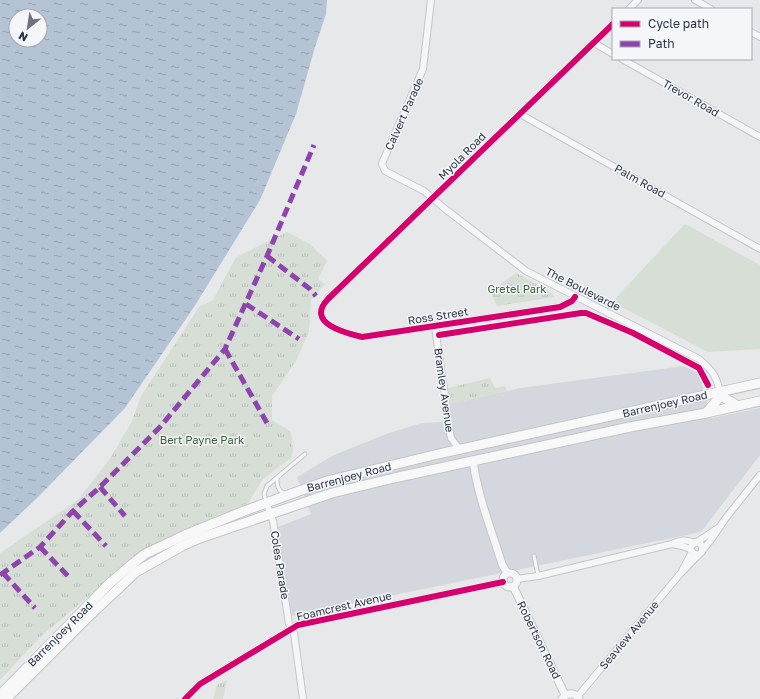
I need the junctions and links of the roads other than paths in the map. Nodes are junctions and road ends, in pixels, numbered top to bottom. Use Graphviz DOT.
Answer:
graph roads {
  1 [pos="431,0"];
  2 [pos="638,0"];
  3 [pos="695,0"];
  4 [pos="630,8"];
  5 [pos="709,8"];
  6 [pos="612,25"];
  7 [pos="594,43"];
  8 [pos="612,53"];
  9 [pos="624,60"];
  10 [pos="520,114"];
  11 [pos="760,137"];
  12 [pos="433,199"];
  13 [pos="760,249"];
  14 [pos="575,296"];
  15 [pos="325,303"];
  16 [pos="435,327"];
  17 [pos="760,383"];
  18 [pos="720,392"];
  19 [pos="760,401"];
  20 [pos="738,406"];
  21 [pos="706,413"];
  22 [pos="460,450"];
  23 [pos="305,454"];
  24 [pos="473,460"];
  25 [pos="760,475"];
  26 [pos="277,478"];
  27 [pos="287,494"];
  28 [pos="266,502"];
  29 [pos="271,515"];
  30 [pos="718,528"];
  31 [pos="696,542"];
  32 [pos="672,544"];
  33 [pos="703,550"];
  34 [pos="693,552"];
  35 [pos="534,556"];
  36 [pos="507,573"];
  37 [pos="538,576"];
  38 [pos="517,579"];
  39 [pos="503,582"];
  40 [pos="513,586"];
  41 [pos="291,629"];
  42 [pos="0,695"];
  43 [pos="564,697"];
  44 [pos="579,698"];
  45 [pos="6,699"];
  46 [pos="185,699"];
  47 [pos="303,699"];
  1 -- 12 [label="street, Calvert Parade"];
  2 -- 4 [label="street"];
  3 -- 5 [label="street"];
  6 -- 7 [label="street, Myola Road"];
  7 -- 8 [label="street"];
  7 -- 10 [label="street, Myola Road"];
  9 -- 11 [label="street, Trevor Road"];
  10 -- 12 [label="street, Myola Road"];
  10 -- 13 [label="street, Palm Road"];
  12 -- 14 [label="street, The Boulevarde"];
  12 -- 15 [label="street, Myola Road"];
  14 -- 16 [label="street, Ross Street"];
  14 -- 18 [label="street, The Boulevarde"];
  15 -- 16 [label="street, Ross Street"];
  16 -- 22 [label="street, Bramley Avenue"];
  17 -- 18 [label="main road, Barrenjoey Road"];
  18 -- 20 [label="main road"];
  18 -- 21 [label="main road"];
  18 -- 22 [label="main road, Barrenjoey Road"];
  19 -- 20 [label="main road, Barrenjoey Road"];
  20 -- 21 [label="main road, Barrenjoey Road"];
  21 -- 24 [label="main road, Barrenjoey Road"];
  22 -- 27 [label="main road, Barrenjoey Road"];
  23 -- 26 [label="lane"];
  24 -- 29 [label="main road, Barrenjoey Road"];
  24 -- 36 [label="street"];
  25 -- 30 [label="street"];
  26 -- 27 [label="lane"];
  26 -- 28 [label="lane"];
  27 -- 28 [label="main road, Barrenjoey Road"];
  28 -- 29 [label="street, Coles Parade"];
  28 -- 42 [label="main road, Barrenjoey Road"];
  29 -- 41 [label="street, Coles Parade"];
  29 -- 45 [label="main road, Barrenjoey Road"];
  30 -- 31 [label="street"];
  30 -- 33 [label="street"];
  31 -- 32 [label="street"];
  31 -- 33 [label="street"];
  31 -- 34 [label="street"];
  32 -- 34 [label="street"];
  32 -- 37 [label="street"];
  33 -- 34 [label="street"];
  34 -- 44 [label="street, Seaview Avenue"];
  35 -- 37 [label="lane"];
  36 -- 38 [label="street"];
  36 -- 39 [label="street"];
  37 -- 38 [label="street"];
  38 -- 40 [label="street"];
  39 -- 40 [label="street"];
  39 -- 41 [label="street, Foamcrest Avenue"];
  40 -- 43 [label="street, Robertson Road"];
  41 -- 46 [label="street, Foamcrest Avenue"];
  41 -- 47 [label="street, Coles Parade"];
  43 -- 44 [label="street"];
}
